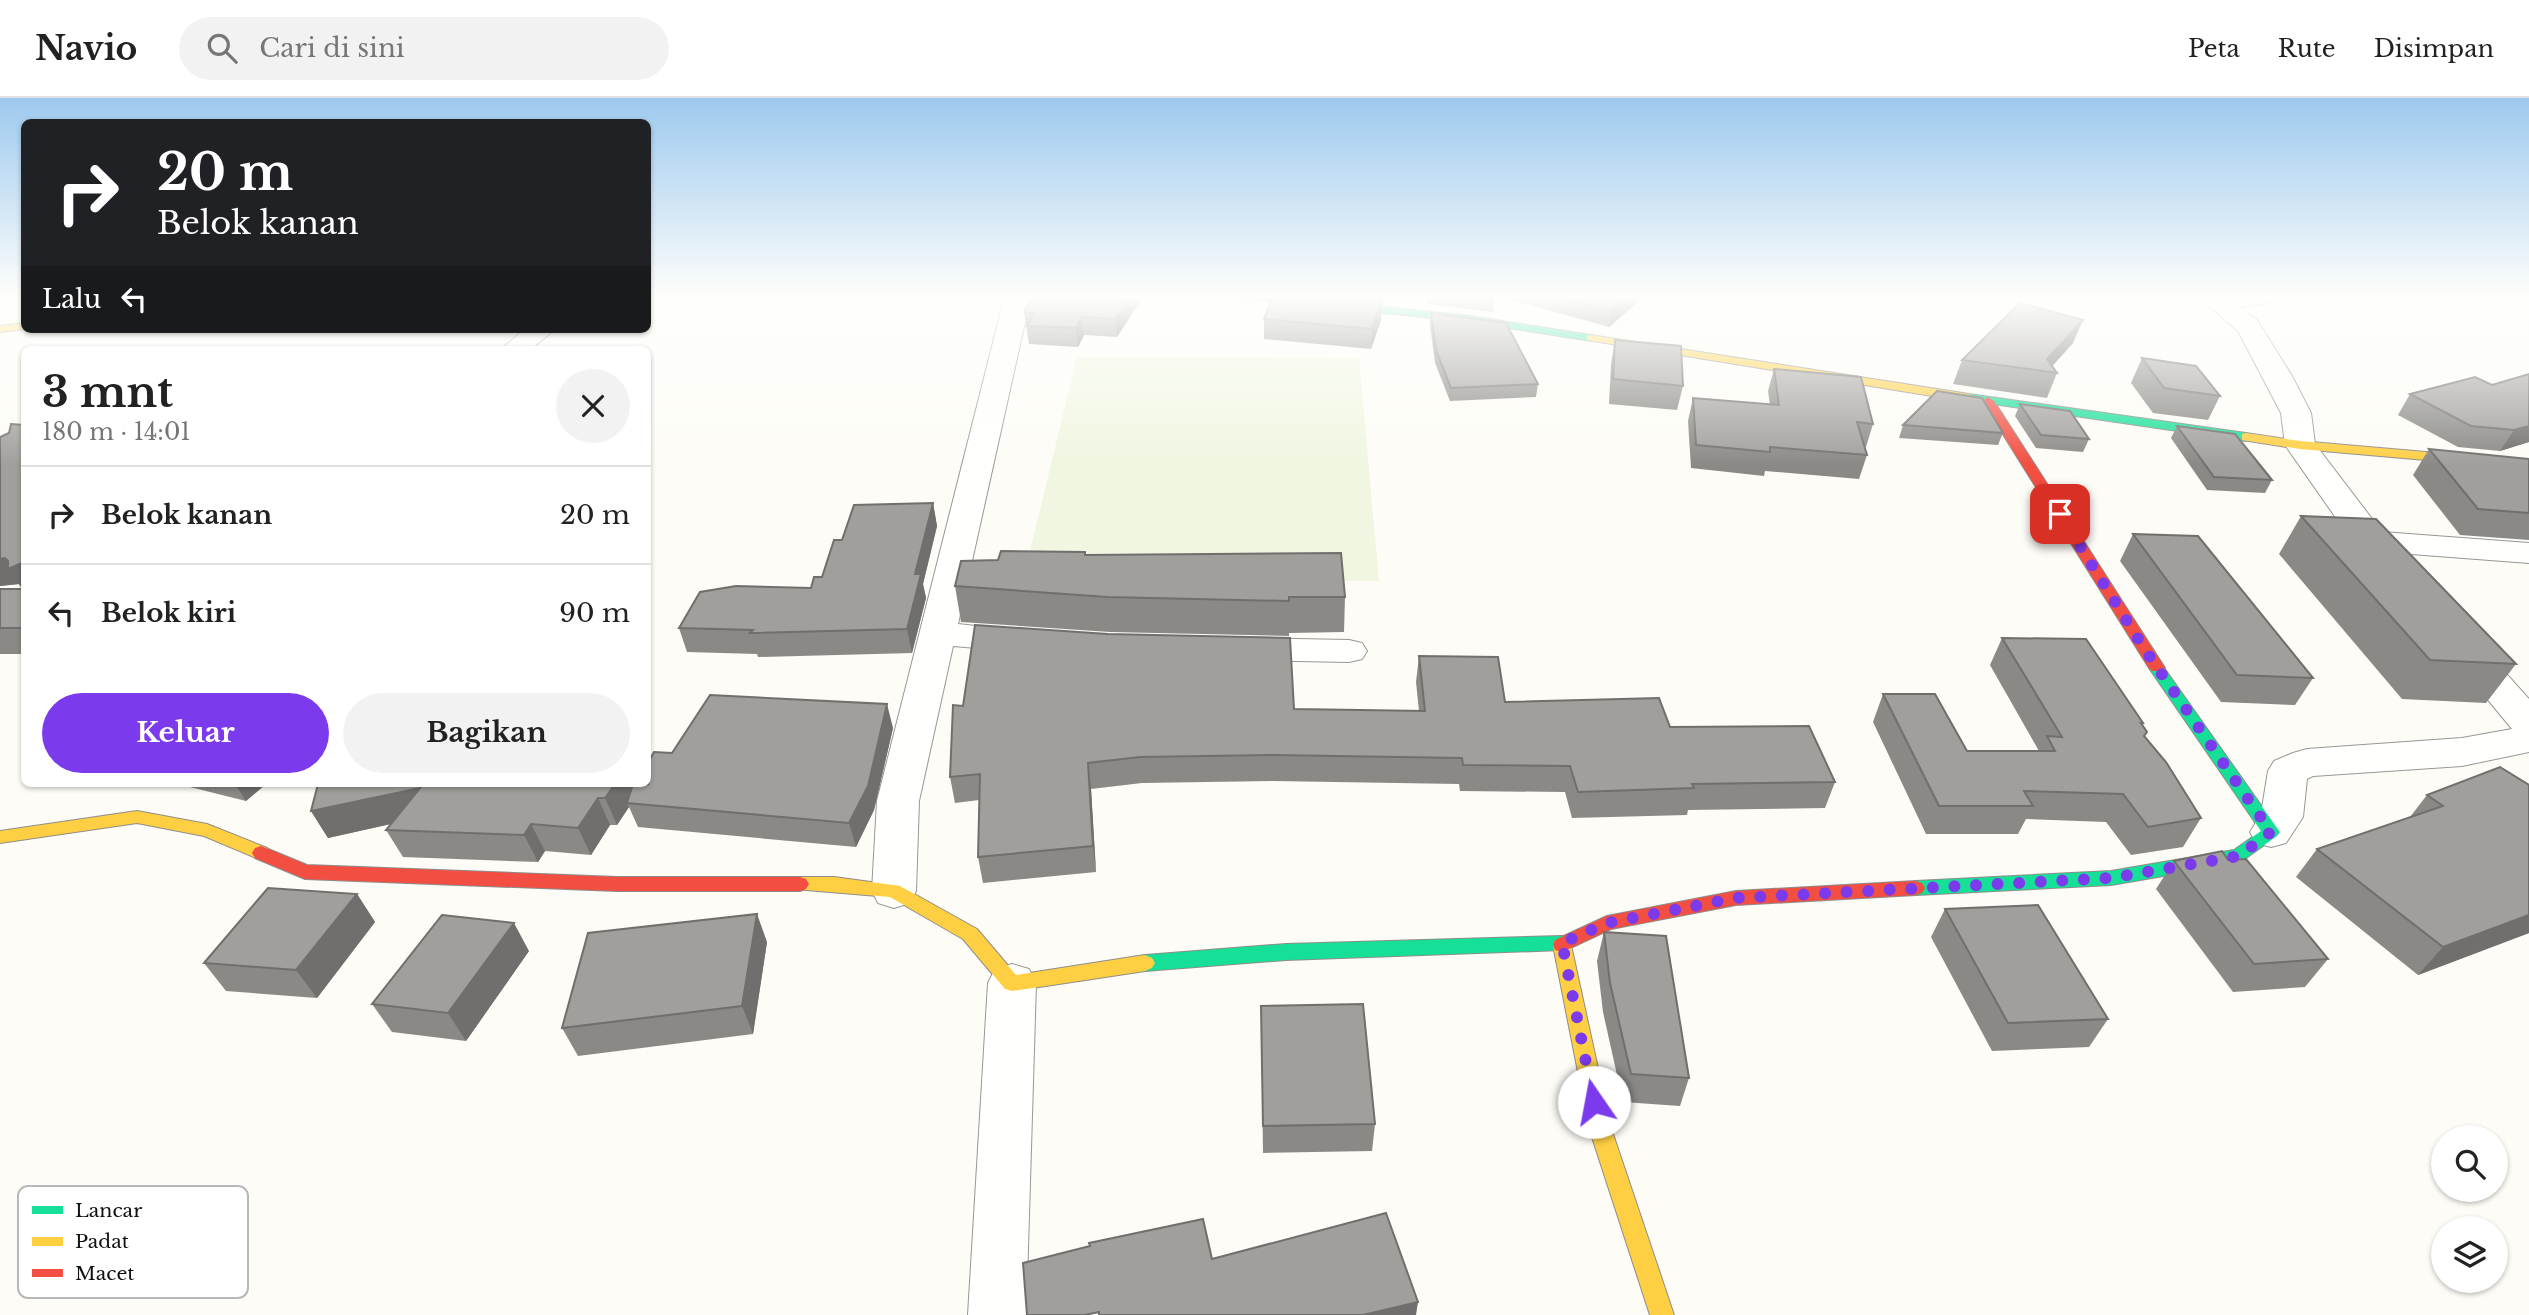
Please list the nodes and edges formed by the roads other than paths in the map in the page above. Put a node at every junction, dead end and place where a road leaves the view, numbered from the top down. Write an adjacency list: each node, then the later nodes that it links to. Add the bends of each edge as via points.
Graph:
1 (1004, 352): 11 (street)
2 (1678, 352): 4 (street)
3 (2263, 352): 5 (street, via 2296,413)
4 (1988, 401): 5 (street); 17 (street, via 2145,650)
5 (2300, 444): 6 (street); 7 (street)
6 (2529, 465)
7 (2369, 541): 8 (street); 9 (street)
8 (2529, 553)
9 (2405, 582)
10 (2440, 623): 15 (street)
11 (937, 634): 12 (street); 19 (street, via 898,801)
12 (1057, 643)
13 (1203, 648): 14 (street)
14 (1349, 651)
15 (2529, 724)
16 (2529, 739): 17 (street, via 2462,752 2307,764 2288,771 2282,817)
17 (2271, 832): 20 (street, via 2239,856 2111,878 1736,898 1607,923)
18 (0, 837): 19 (street, via 137,817 207,830 305,872 617,884 834,884)
19 (894, 891): 21 (street, via 970,934)
20 (1562, 943): 21 (street, via 1192,959 1088,968); 23 (street, via 1600,1128)
21 (1012, 983): 22 (street)
22 (997, 1315)
23 (1662, 1315)

